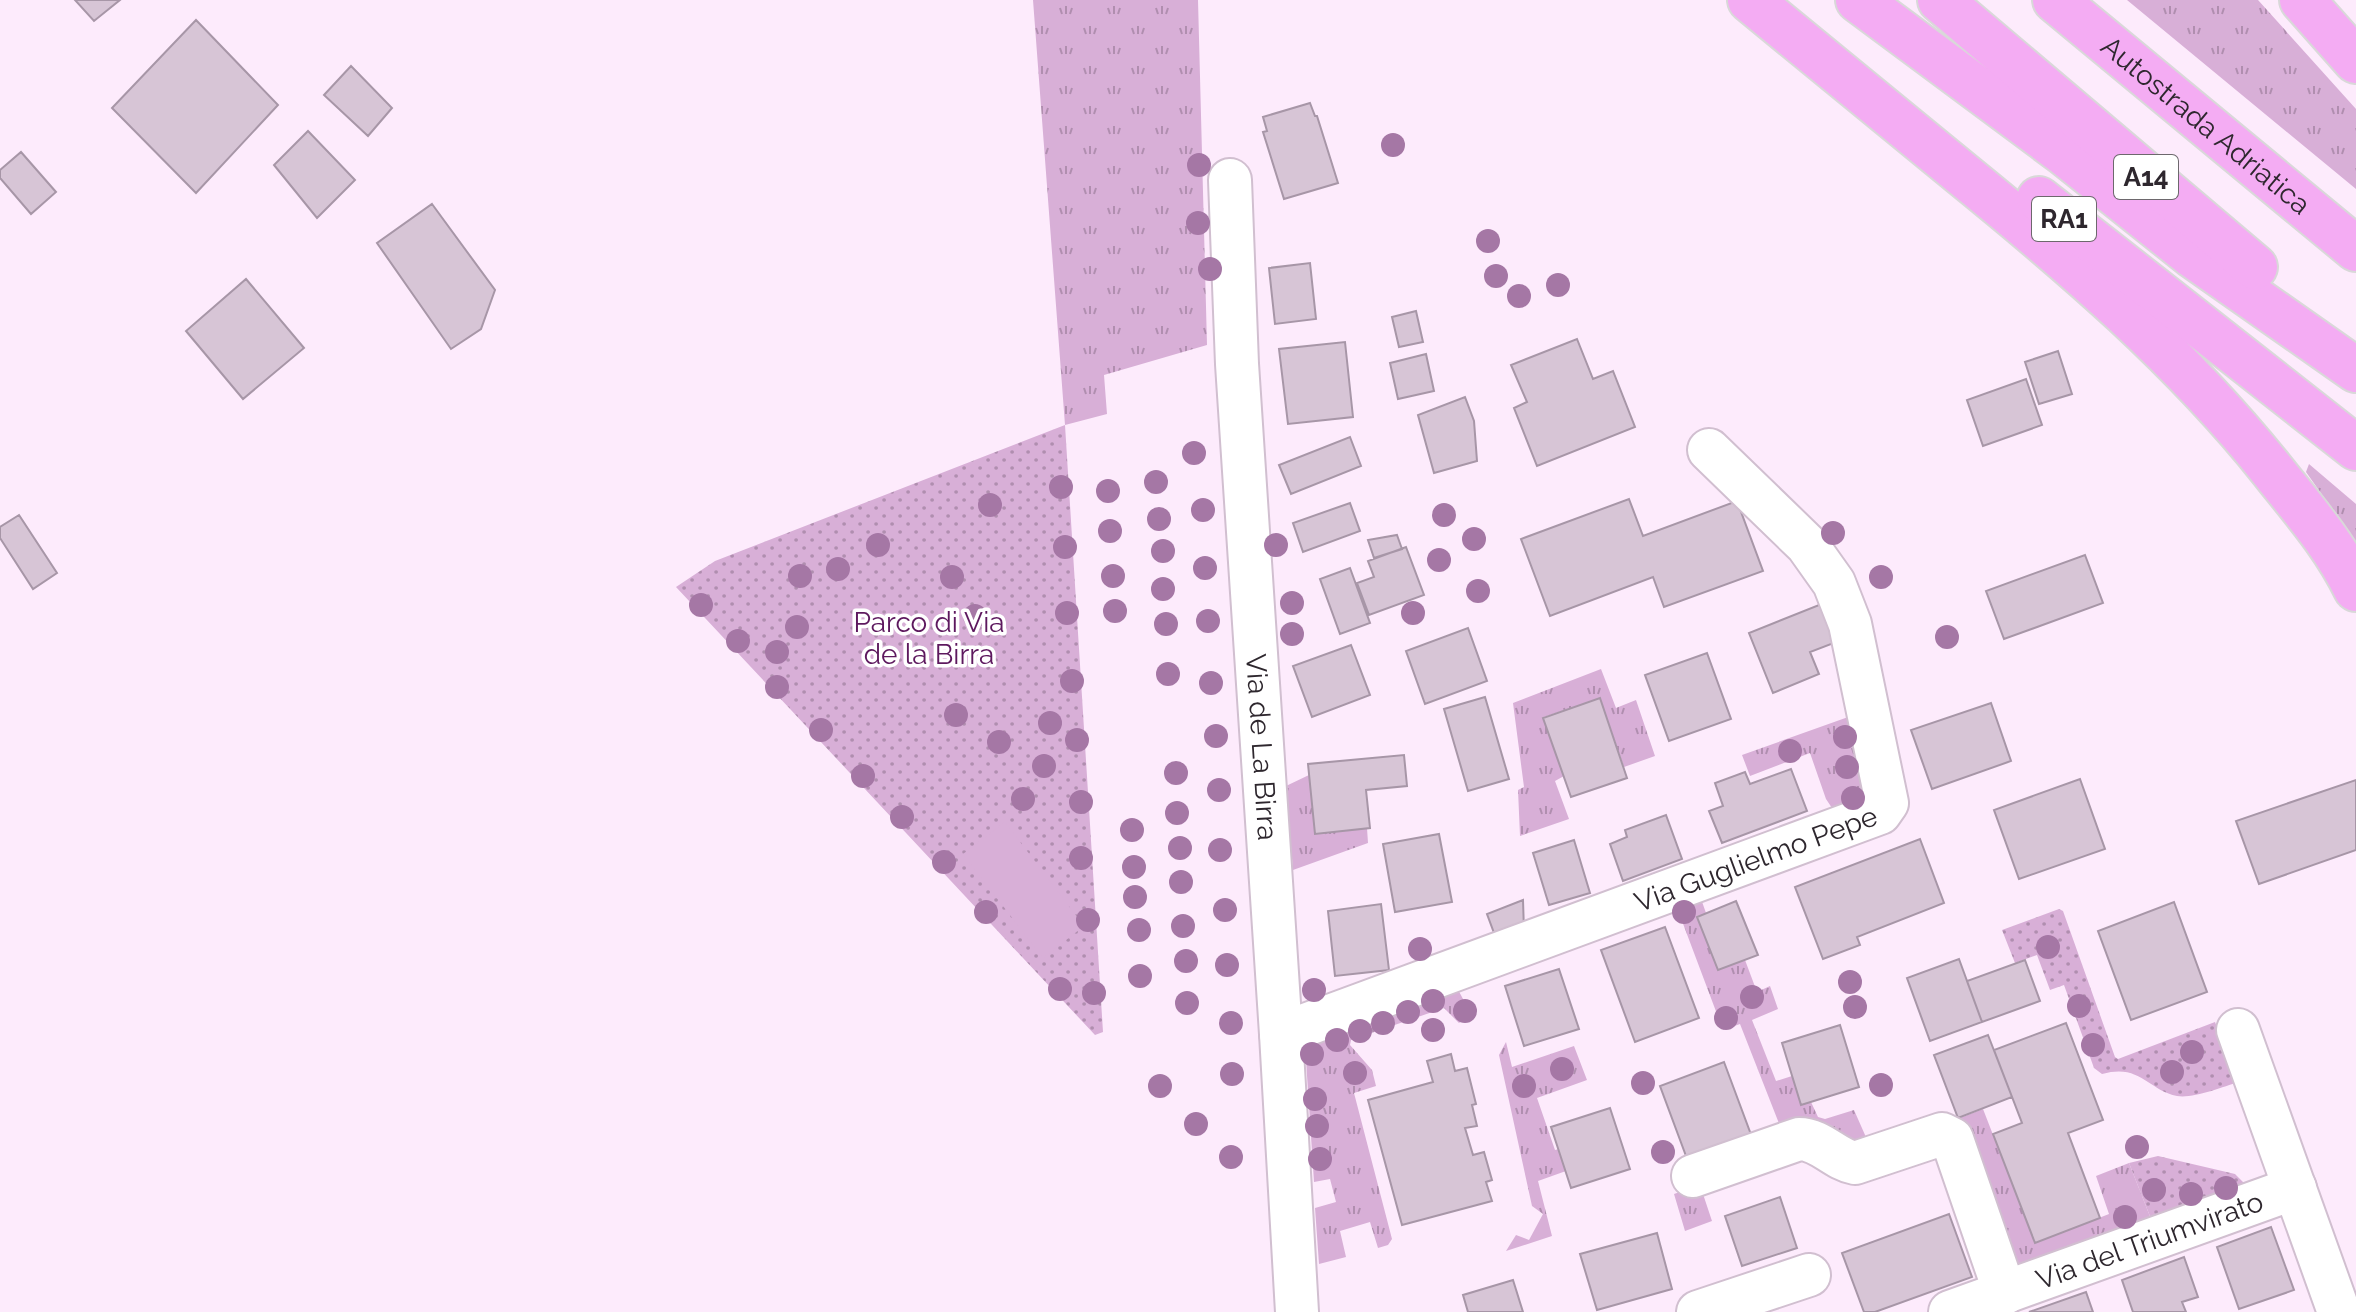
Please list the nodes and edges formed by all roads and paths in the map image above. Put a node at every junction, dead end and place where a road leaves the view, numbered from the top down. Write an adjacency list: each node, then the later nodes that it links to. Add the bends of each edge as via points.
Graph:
1 (1750, 0): 14 (highway, via 2122,309 2249,441 2309,516)
2 (1765, 0): 12 (highway, RA1, via 1925,111)
3 (1858, 0): 11 (highway, A14, via 2192,255)
4 (1940, 0): 10 (highway, A14)
5 (2055, 0): 9 (highway, Autostrada Adriatica / A14)
6 (2302, 0): 7 (highway)
7 (2356, 61)
8 (1230, 180): 16 (street, Via de La Birra)
9 (2356, 249)
10 (2356, 351)
11 (2356, 370)
12 (2356, 448)
13 (1709, 450): 16 (street, Via Guglielmo Pepe, via 1807,545 1834,583 1850,624 1887,803 1880,813)
14 (2356, 589)
15 (2238, 1030): 18 (street, Via del Triumvirato)
16 (1281, 1034): 21 (street, Via de La Birra)
17 (1693, 1176): 20 (street, Via del Triumvirato, via 1799,1139 1810,1139 1855,1163 1942,1134 1952,1139)
18 (2295, 1188): 20 (street, Via del Triumvirato); 24 (street, Via del Triumvirato)
19 (1809, 1275): 22 (street)
20 (2005, 1293): 23 (street, Via del Triumvirato)
21 (1297, 1312)
22 (1698, 1312)
23 (1950, 1312)
24 (2339, 1312)

